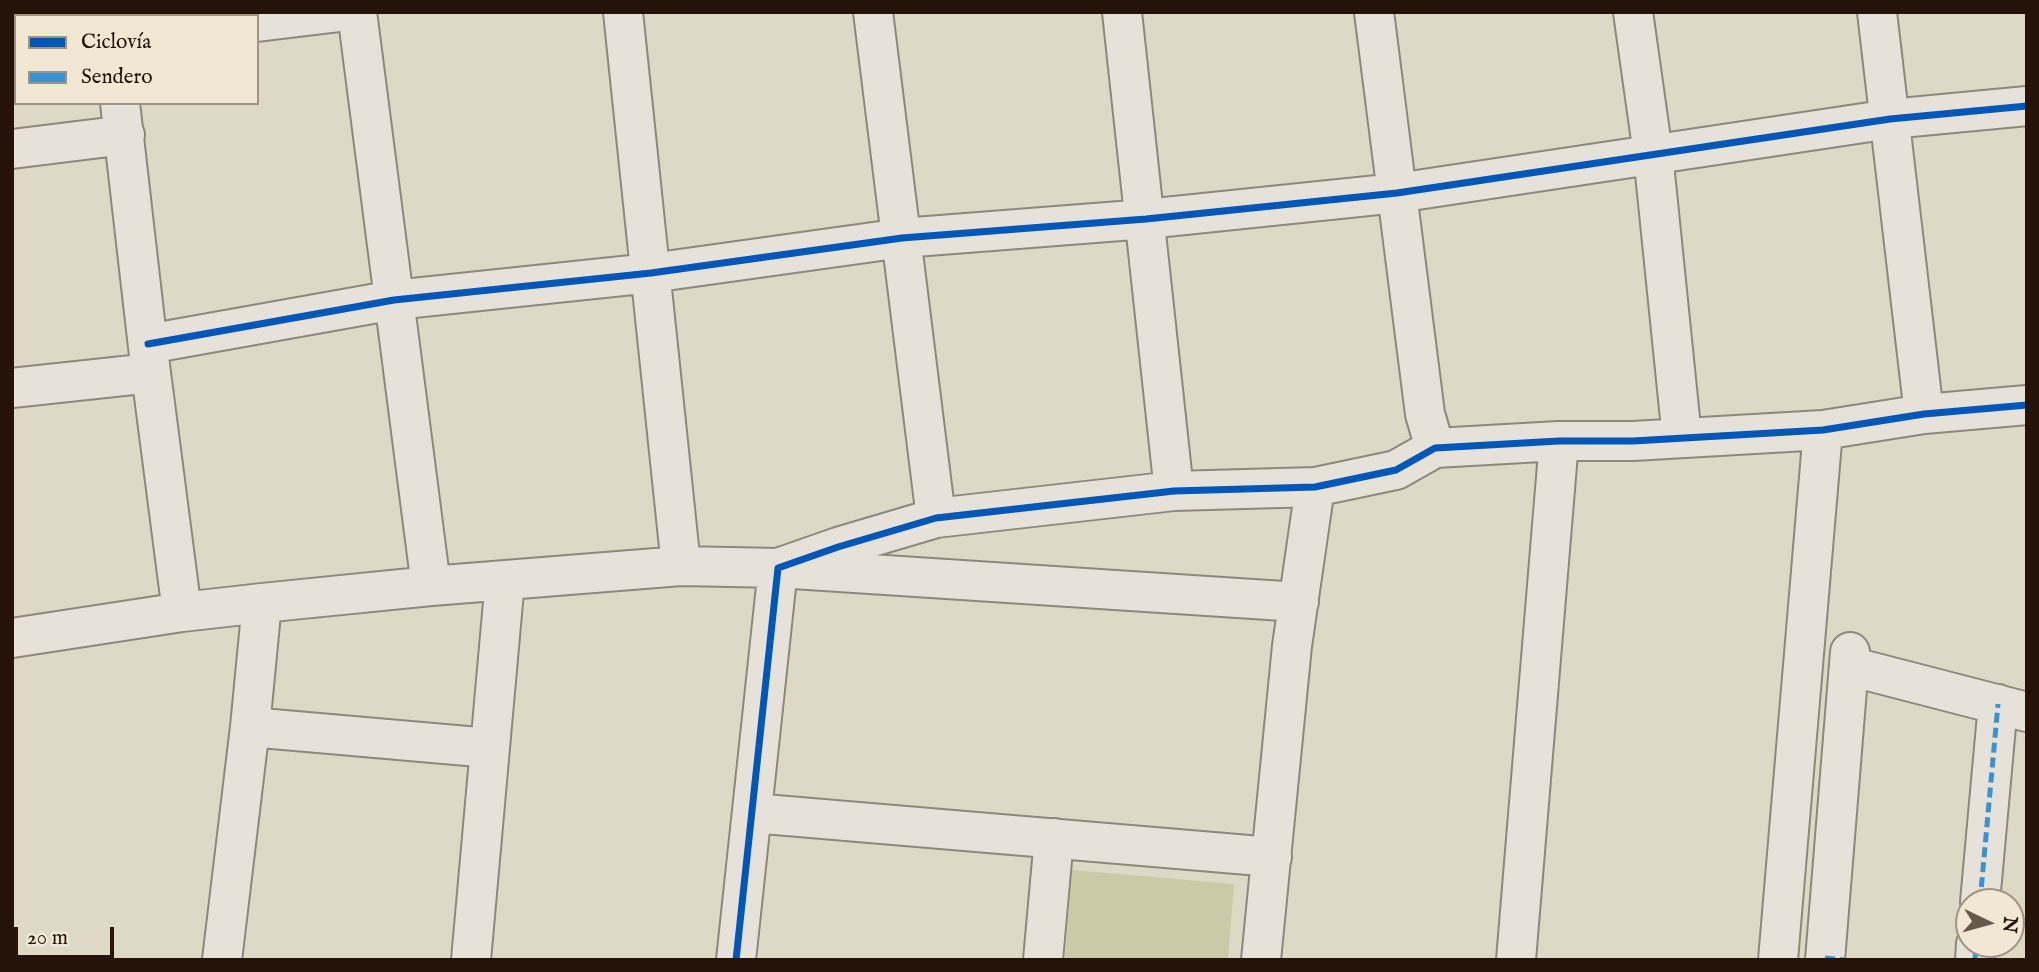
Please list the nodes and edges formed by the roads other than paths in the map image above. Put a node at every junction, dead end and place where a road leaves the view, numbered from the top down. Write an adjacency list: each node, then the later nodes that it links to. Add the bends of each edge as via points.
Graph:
1 (340, 12): 9 (street)
2 (357, 12): 19 (street)
3 (623, 12): 18 (street)
4 (873, 12): 17 (street)
5 (1122, 12): 16 (street)
6 (1374, 12): 15 (street)
7 (1633, 12): 14 (street)
8 (1877, 12): 12 (street)
9 (259, 22)
10 (2027, 106): 12 (street)
11 (122, 119): 13 (street); 20 (street)
12 (1890, 119): 14 (street); 23 (street)
13 (12, 149)
14 (1653, 154): 15 (street); 25 (street)
15 (1396, 193): 16 (street); 27 (street, via 1424,414)
16 (1146, 219): 17 (street); 29 (street)
17 (902, 238): 18 (street); 30 (street)
18 (651, 273): 19 (street); 31 (street)
19 (394, 300): 20 (street); 34 (street)
20 (150, 359): 21 (street); 37 (street)
21 (12, 388)
22 (2027, 405): 23 (street)
23 (1924, 414): 24 (street)
24 (1823, 430): 25 (street); 53 (street)
25 (1682, 438): 26 (street)
26 (1559, 440): 27 (street); 52 (street)
27 (1435, 448): 28 (street, via 1396,470)
28 (1315, 487): 29 (street); 35 (street)
29 (1174, 491): 30 (street)
30 (936, 518): 32 (street)
31 (681, 566): 32 (street); 33 (street)
32 (778, 568): 35 (street); 42 (street)
33 (505, 580): 34 (street); 41 (street)
34 (431, 586): 36 (street)
35 (1299, 602): 44 (street)
36 (262, 603): 37 (street); 40 (street)
37 (182, 612): 38 (street)
38 (12, 638)
39 (2012, 708): 45 (street); 46 (street, via 1850,659)
40 (250, 727): 41 (street); 47 (street)
41 (490, 748): 48 (street)
42 (752, 813): 43 (street); 49 (street)
43 (1054, 838): 44 (street); 50 (street)
44 (1272, 857): 51 (street)
45 (1982, 888)
46 (1831, 959)
47 (222, 960)
48 (471, 960)
49 (736, 960)
50 (1044, 960)
51 (1261, 960)
52 (1516, 960)
53 (1777, 960)

